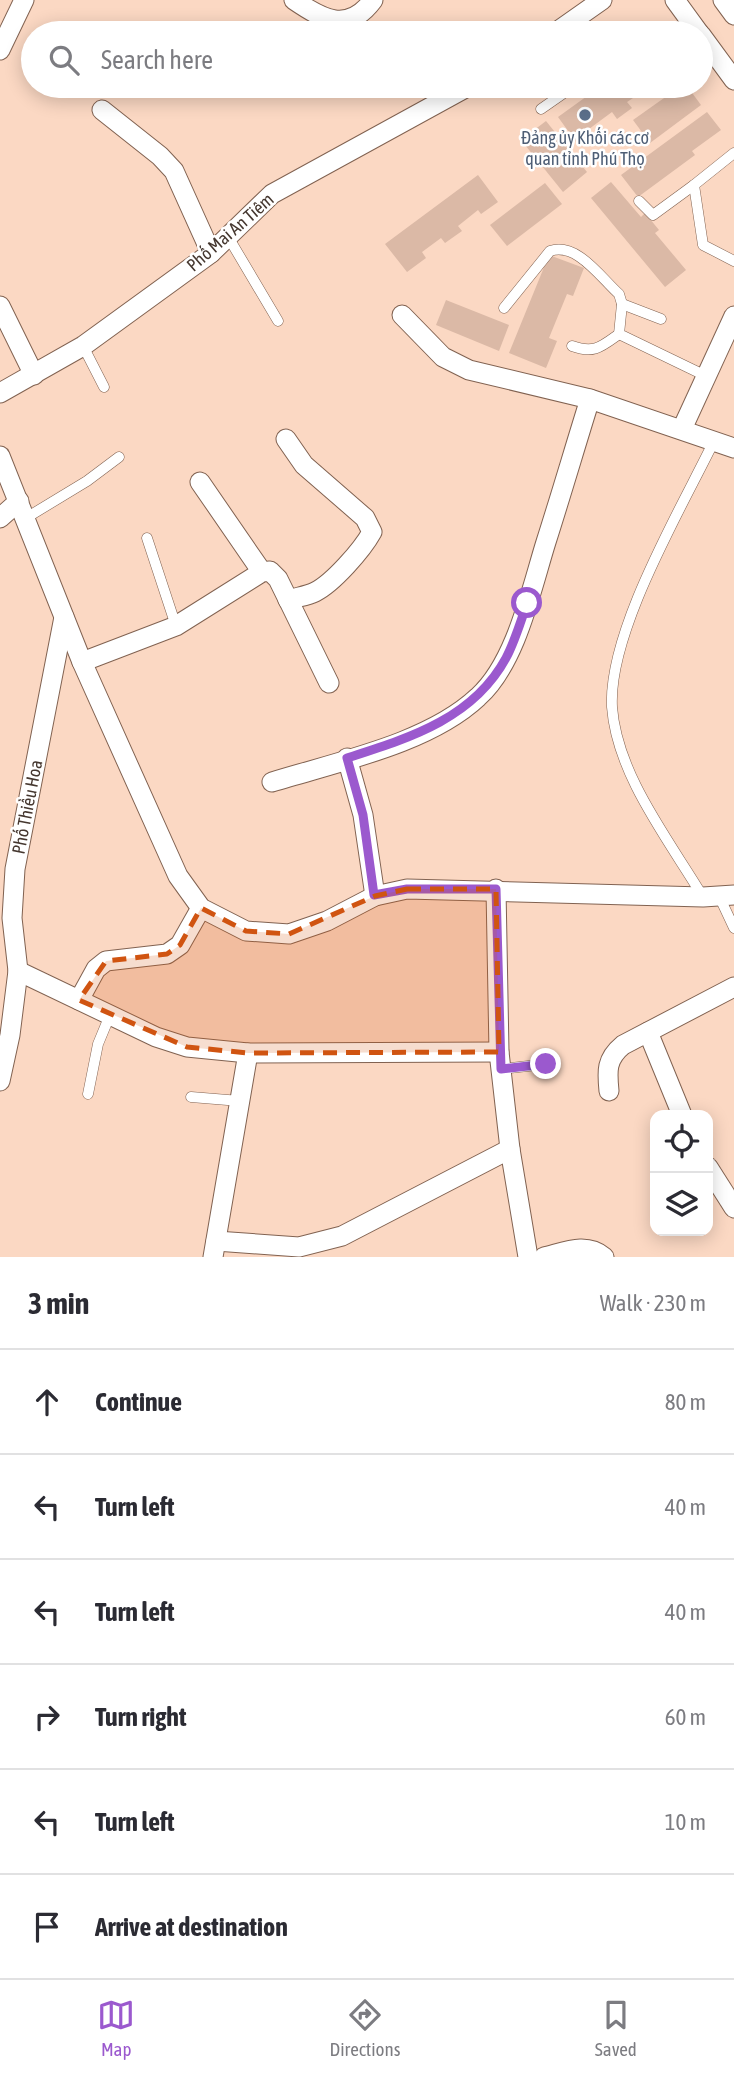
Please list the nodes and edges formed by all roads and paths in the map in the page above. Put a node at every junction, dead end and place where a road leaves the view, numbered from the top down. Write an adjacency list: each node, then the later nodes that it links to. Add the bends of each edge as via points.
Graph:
1 (24, 0): 12 (street)
2 (294, 0): 8 (street)
3 (373, 0): 9 (street, via 354,17)
4 (602, 0): 10 (street)
5 (675, 0): 11 (street)
6 (723, 0): 7 (street)
7 (734, 15)
8 (328, 21)
9 (336, 21)
10 (574, 21)
11 (690, 21)
12 (0, 50)
13 (713, 52): 14 (street)
14 (734, 80)
15 (447, 98): 22 (street, Phố Mai An Tiêm, via 272,194)
16 (556, 98): 17 (lane)
17 (541, 108)
18 (102, 110): 23 (street, via 174,171)
19 (734, 153): 20 (lane)
20 (694, 185): 21 (lane, via 653,215); 24 (lane, via 703,245)
21 (639, 201)
22 (227, 235): 23 (street, Phố Mai An Tiêm); 31 (lane)
23 (211, 253): 33 (street, Phố Mai An Tiêm)
24 (734, 261)
25 (622, 304): 27 (lane, via 619,294 571,250 559,248 550,251); 30 (lane); 32 (lane)
26 (0, 306): 35 (street)
27 (504, 308)
28 (402, 315): 39 (street, via 443,357 469,370)
29 (734, 316): 36 (street)
30 (660, 319)
31 (278, 321)
32 (619, 334): 34 (lane, via 597,350 587,352); 36 (lane)
33 (83, 346): 35 (street, Phố Mai An Tiêm); 37 (lane)
34 (572, 346)
35 (34, 375): 38 (street, Phố Mai An Tiêm)
36 (705, 376): 40 (street)
37 (104, 387)
38 (0, 393)
39 (590, 399): 40 (street); 56 (street, via 507,658 479,697 441,723)
40 (682, 429): 42 (street)
41 (286, 439): 51 (street, via 304,465 365,518 372,532 326,584)
42 (714, 441): 43 (street); 61 (lane, via 634,607 615,667 612,708 637,786)
43 (734, 448)
44 (0, 456): 47 (street)
45 (119, 457): 47 (lane, via 87,481)
46 (200, 482): 50 (street)
47 (22, 509): 48 (street); 52 (street)
48 (0, 518)
49 (147, 538): 53 (lane)
50 (262, 572): 51 (street, via 278,579); 53 (street)
51 (288, 600): 55 (street)
52 (64, 617): 54 (street); 58 (street, Phố Thiều Hoa)
53 (176, 626): 54 (street)
54 (82, 662): 62 (street, via 178,876)
55 (329, 682)
56 (347, 758): 57 (street); 60 (street, via 363,815)
57 (272, 782)
58 (8, 867): 64 (street, Phố Thiều Hoa)
59 (496, 889): 60 (street, via 407,889); 61 (street); 70 (street)
60 (374, 895): 62 (street, via 327,922 289,934 246,931)
61 (719, 896): 63 (lane)
62 (201, 908): 66 (street, via 180,945 167,954 106,961 96,969)
63 (734, 928)
64 (18, 971): 66 (street); 72 (street, Phố Thiều Hoa)
65 (734, 987): 68 (street)
66 (79, 1000): 67 (street)
67 (110, 1015): 69 (street, via 187,1047); 74 (lane, via 98,1044)
68 (648, 1032): 73 (street, via 611,1054); 77 (street)
69 (248, 1053): 70 (street); 76 (street)
70 (500, 1060): 71 (lane); 78 (street)
71 (546, 1064)
72 (0, 1081)
73 (609, 1091)
74 (88, 1094)
75 (191, 1097): 76 (lane)
76 (240, 1101): 81 (street)
77 (680, 1110)
78 (510, 1149): 81 (street, via 342,1236 299,1247); 82 (street)
79 (712, 1173): 80 (street)
80 (734, 1208)
81 (214, 1249)
82 (528, 1257)
83 (544, 1257): 84 (street, via 580,1247)
84 (604, 1257)

